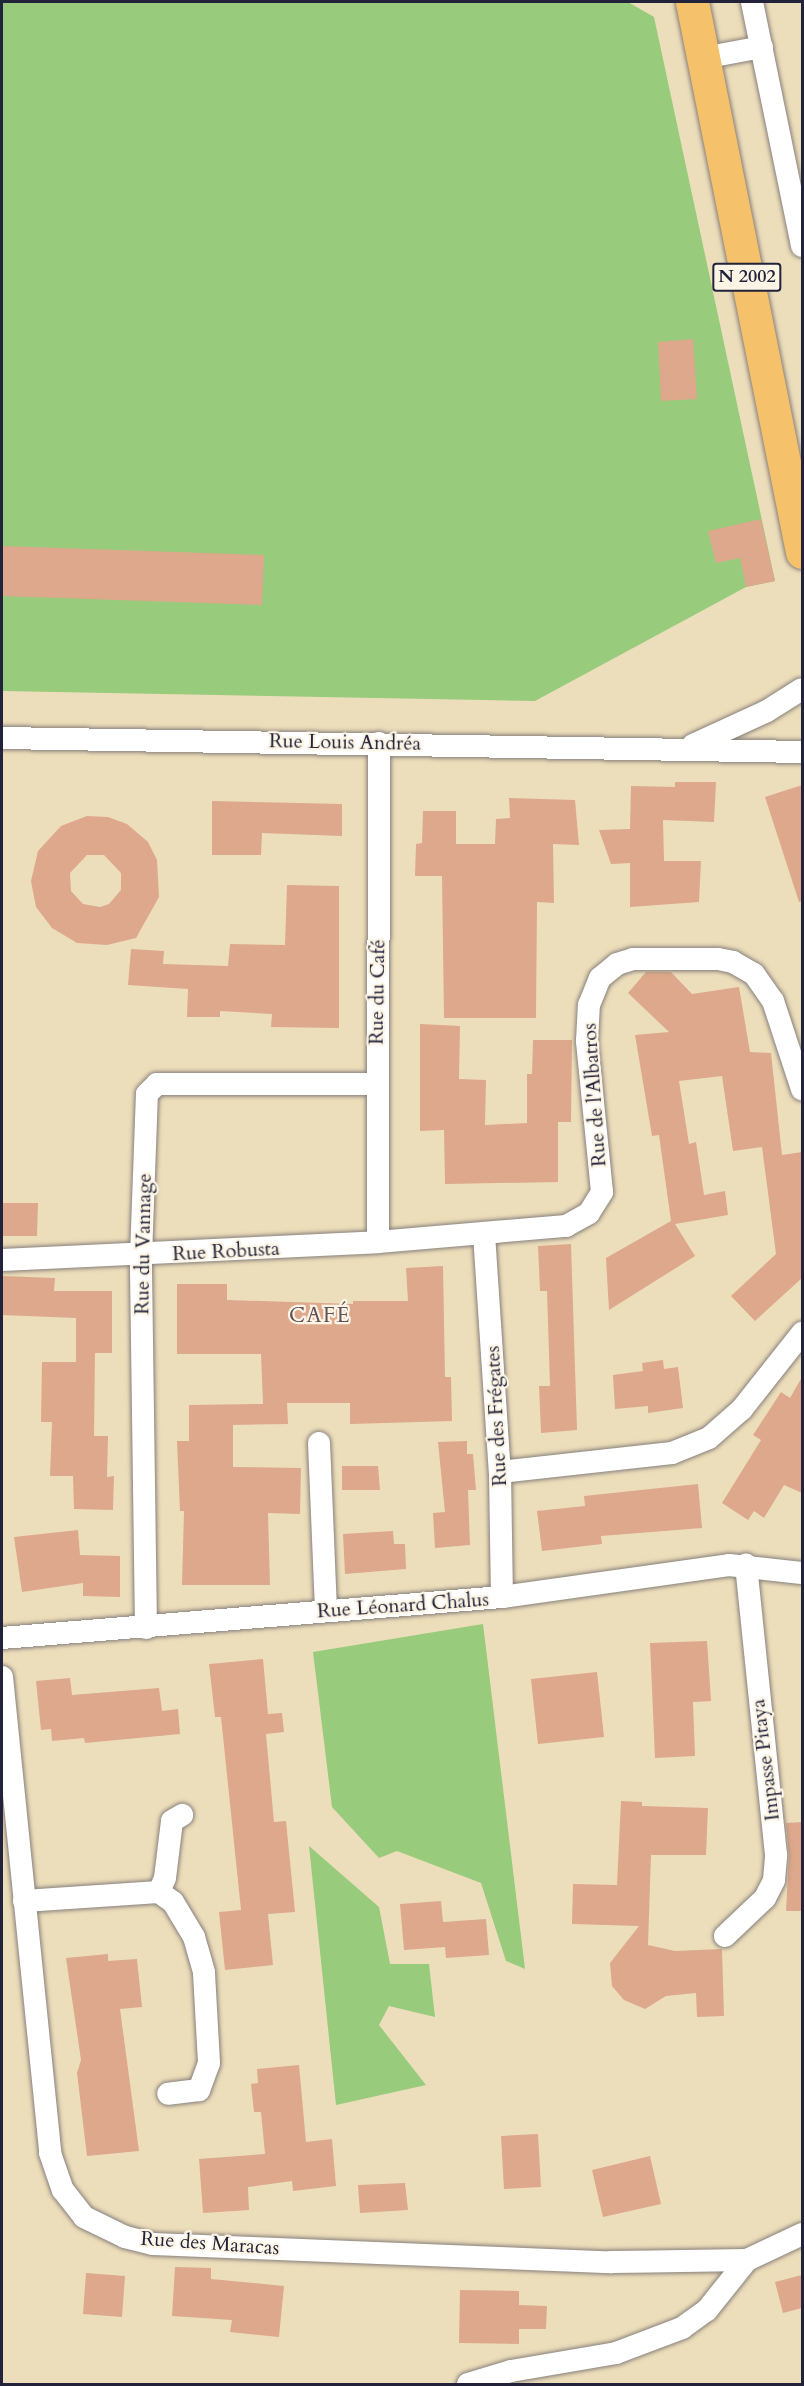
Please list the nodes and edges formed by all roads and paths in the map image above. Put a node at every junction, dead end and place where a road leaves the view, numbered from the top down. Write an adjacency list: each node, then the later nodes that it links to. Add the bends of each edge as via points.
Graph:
1 (692, 2): 4 (main road, N 2002)
2 (752, 2): 3 (street)
3 (762, 47): 4 (street); 5 (street)
4 (702, 58): 6 (main road, N 2002)
5 (802, 246)
6 (802, 552)
7 (802, 689): 10 (street, Rue Louis Andréa, via 767,711)
8 (2, 738): 9 (street, Rue Louis Andréa)
9 (379, 743): 10 (street, Rue Louis Andréa); 12 (street, Rue du Café)
10 (688, 747): 11 (street, Rue Louis Andréa)
11 (802, 752)
12 (376, 1084): 15 (street, Rue du Café); 16 (street, Rue du Vannage, via 150,1087)
13 (802, 1089): 14 (street, Rue de l'Albatros, via 773,1001 764,985 746,968 718,959 651,957 617,964 597,983 587,1022 600,1200 589,1213 566,1226)
14 (484, 1234): 15 (street, Rue Robusta); 20 (street, Rue des Frégates)
15 (378, 1242): 16 (street, Rue Robusta)
16 (141, 1256): 17 (street, Rue Robusta); 25 (street, Rue du Vannage)
17 (2, 1260)
18 (802, 1333): 20 (street, via 742,1409 709,1438 672,1453)
19 (319, 1443): 24 (street)
20 (500, 1472): 23 (street, Rue des Frégates)
21 (746, 1565): 22 (street, Rue Léonard Chalus); 23 (street, Rue Léonard Chalus); 31 (street, Impasse Pitaya, via 776,1855 774,1880 765,1898)
22 (802, 1573)
23 (502, 1598): 24 (street, Rue Léonard Chalus)
24 (326, 1610): 25 (street, Rue Léonard Chalus)
25 (146, 1628): 26 (street, Rue Léonard Chalus)
26 (2, 1638)
27 (2, 1677): 30 (street, Rue des Maracas)
28 (182, 1815): 29 (street, via 172,1821 165,1878)
29 (159, 1892): 30 (street); 32 (street, via 173,1902 194,1937 204,1973 209,2063 199,2090)
30 (24, 1901): 34 (street, Rue des Maracas, via 50,2152 63,2190 84,2217 125,2237 153,2244 611,2262)
31 (725, 1936)
32 (168, 2094)
33 (802, 2234): 34 (street)
34 (747, 2260): 35 (street, via 707,2310 682,2328 616,2353 560,2366 511,2371)
35 (468, 2385)

